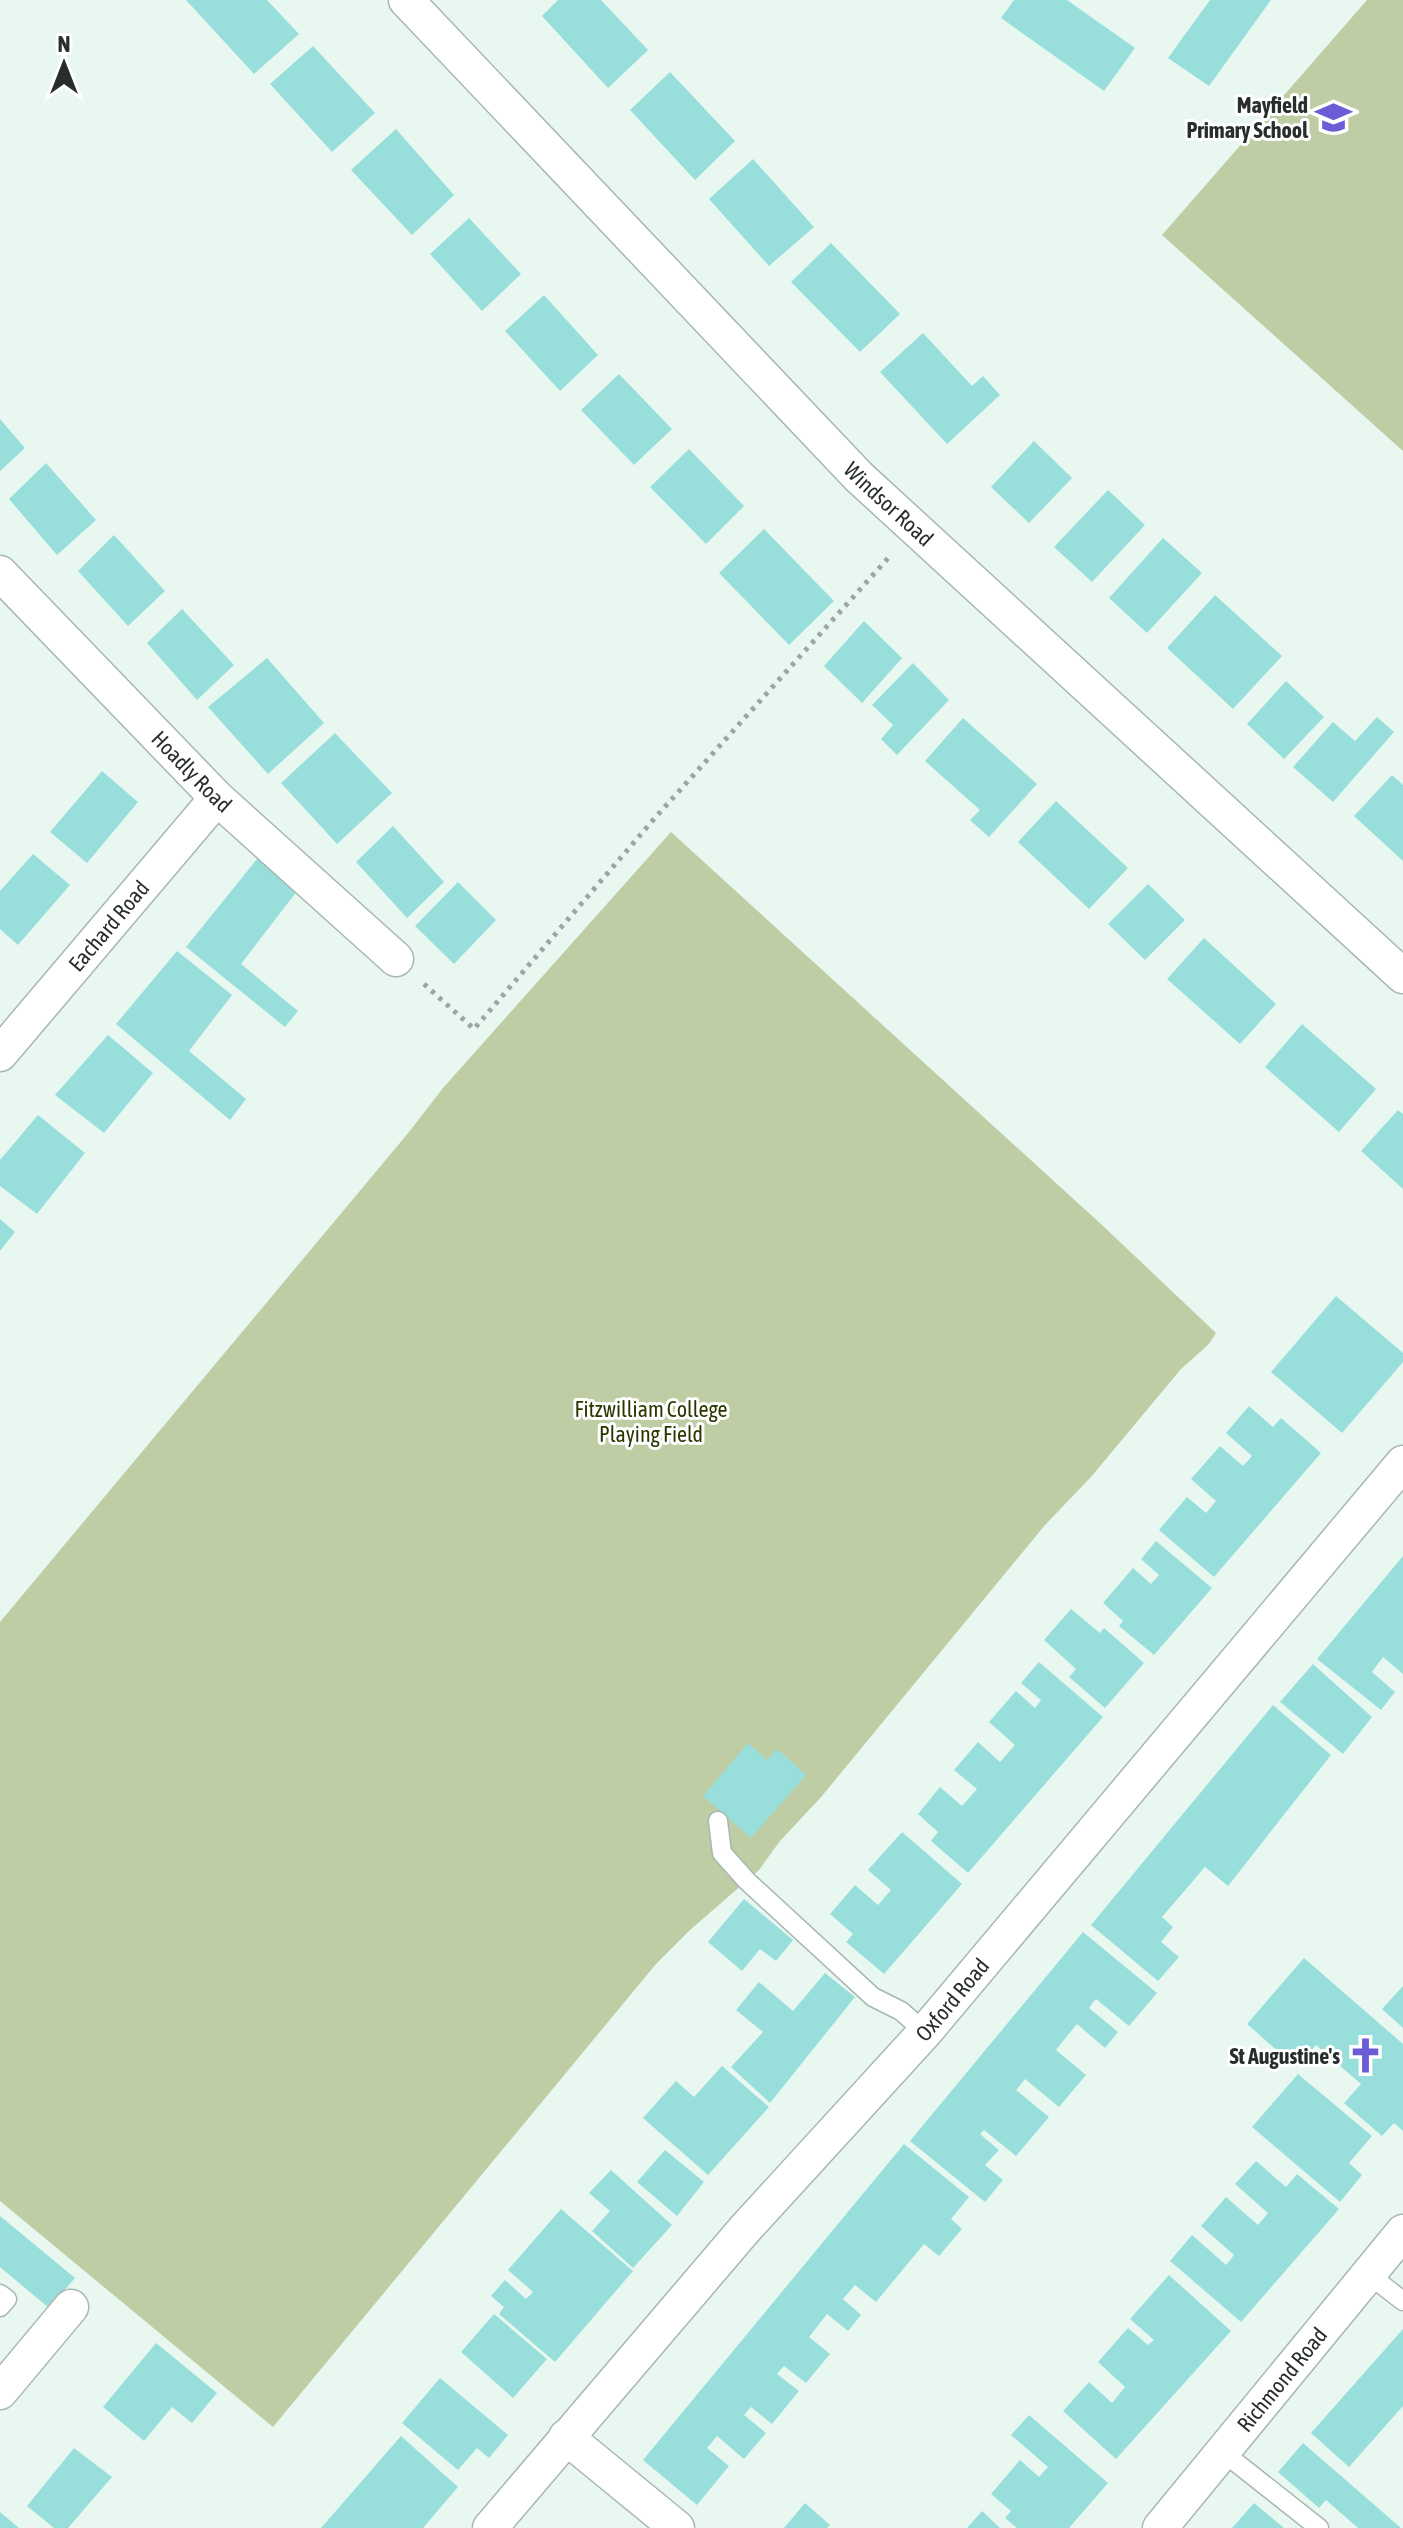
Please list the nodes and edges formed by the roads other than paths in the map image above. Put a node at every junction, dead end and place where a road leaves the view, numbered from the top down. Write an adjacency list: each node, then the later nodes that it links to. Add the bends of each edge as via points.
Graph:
1 (406, 0): 5 (street, Windsor Road, via 859,477)
2 (0, 573): 3 (street, Hoadly Road)
3 (217, 798): 4 (street, Hoadly Road); 6 (street, Eachard Road)
4 (396, 959)
5 (1403, 976)
6 (0, 1054)
7 (1403, 1463): 9 (street, Oxford Road)
8 (718, 1821): 9 (lane, via 722,1853 747,1881 873,1997 901,2011)
9 (925, 2032): 17 (street, Oxford Road, via 744,2230)
10 (1403, 2232): 11 (street, Richmond Road)
11 (1368, 2274): 13 (lane); 18 (street, Richmond Road)
12 (0, 2294): 14 (lane, via 7,2299)
13 (1403, 2301)
14 (0, 2307)
15 (71, 2307): 16 (street)
16 (0, 2392)
17 (566, 2437): 19 (street, Oxford Road); 20 (street)
18 (1224, 2453): 21 (street, Richmond Road); 22 (lane)
19 (490, 2528)
20 (677, 2528)
21 (1160, 2528)
22 (1319, 2528)

